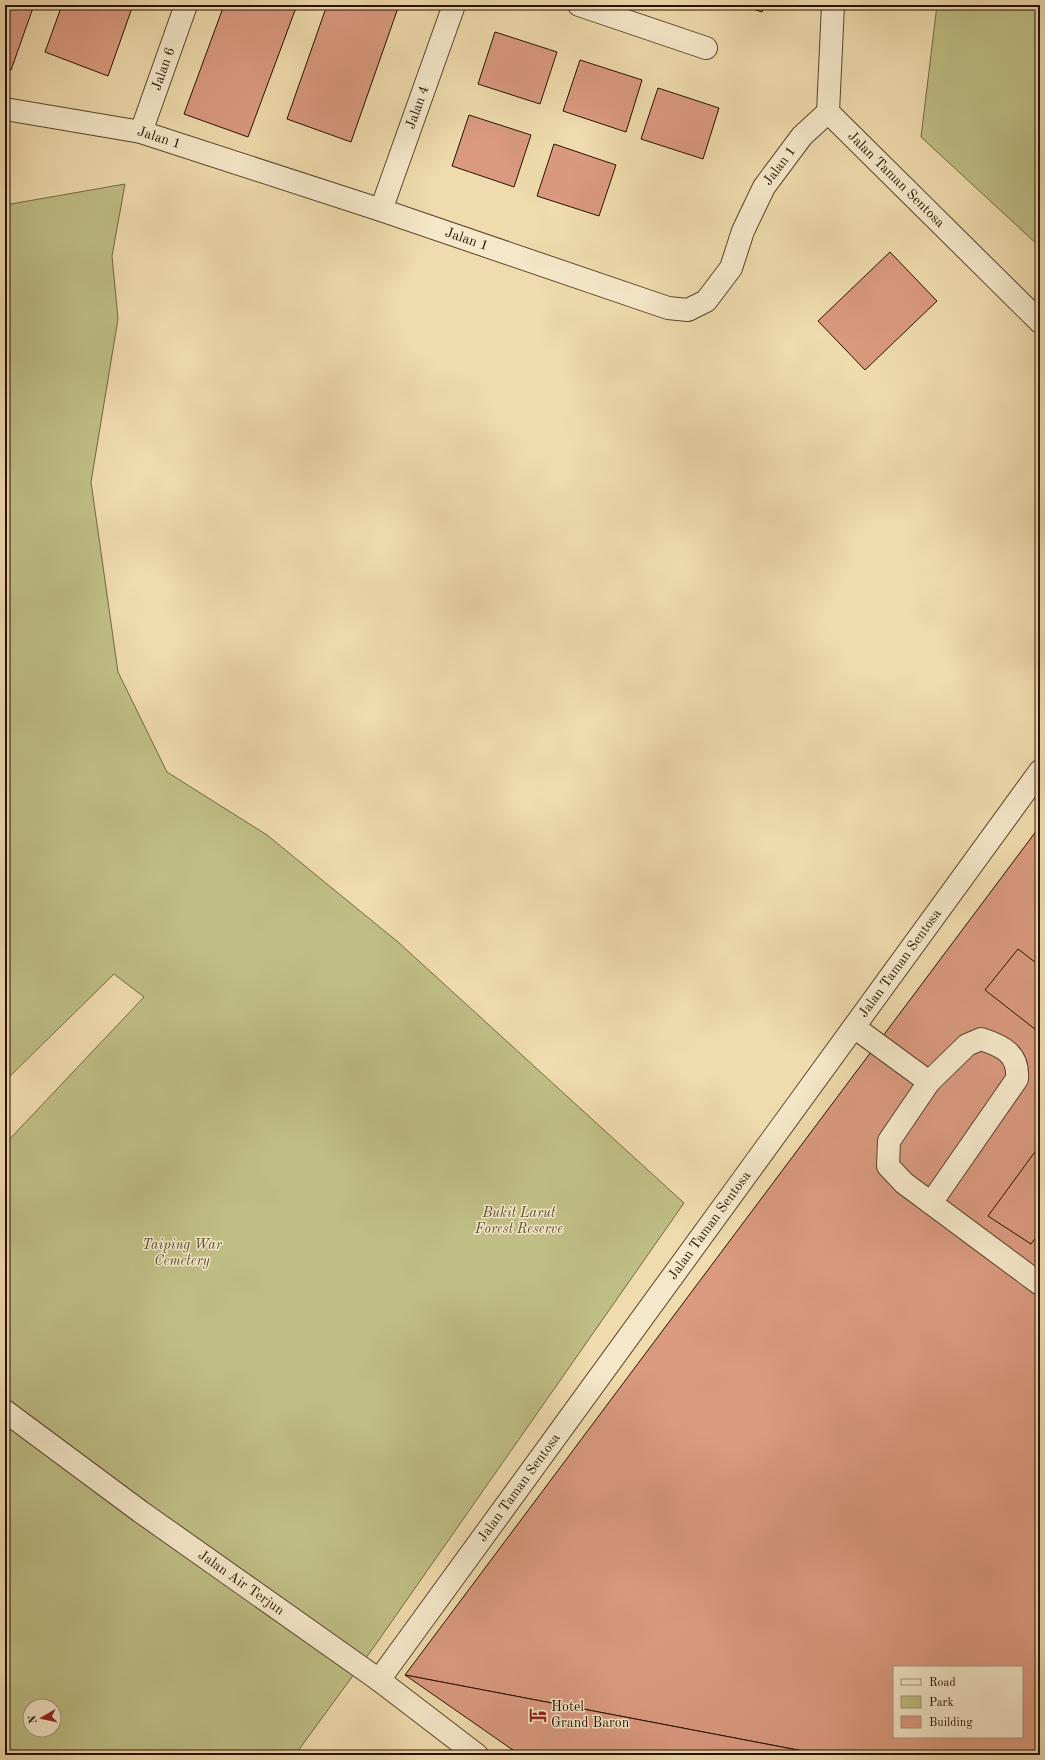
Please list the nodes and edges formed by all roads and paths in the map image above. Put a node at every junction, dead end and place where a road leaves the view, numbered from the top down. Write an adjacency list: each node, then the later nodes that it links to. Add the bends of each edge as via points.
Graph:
1 (186, 5): 8 (street, Jalan 6)
2 (454, 5): 9 (street, Jalan 4)
3 (579, 5): 5 (street)
4 (833, 5): 7 (street)
5 (706, 48)
6 (5, 108): 8 (street, Jalan 1)
7 (828, 112): 9 (street, Jalan 1, via 802,136 764,187 743,231 731,268 706,301 688,310 668,308); 10 (street, Jalan Taman Sentosa)
8 (141, 132): 9 (street, Jalan 1)
9 (381, 210)
10 (1040, 322)
11 (1040, 771): 12 (street, Jalan Taman Sentosa)
12 (854, 1027): 13 (street); 17 (street, Jalan Taman Sentosa)
13 (929, 1082): 14 (street, via 889,1141 888,1166 904,1183); 14 (street, via 967,1045 981,1039 1014,1057 1018,1067 1017,1079)
14 (931, 1202): 15 (street)
15 (1040, 1284)
16 (5, 1411): 17 (street, Jalan Air Terjun, via 141,1512)
17 (379, 1680): 18 (street, Jalan Air Terjun)
18 (477, 1755)

